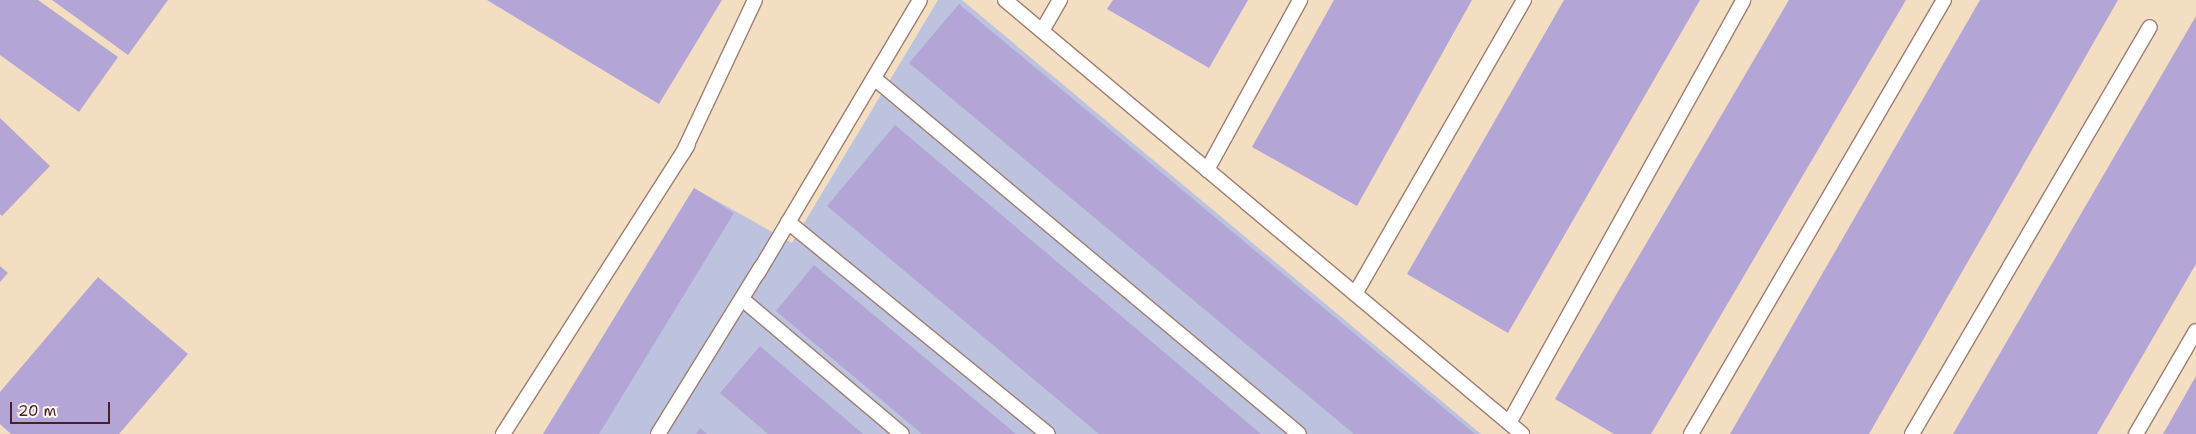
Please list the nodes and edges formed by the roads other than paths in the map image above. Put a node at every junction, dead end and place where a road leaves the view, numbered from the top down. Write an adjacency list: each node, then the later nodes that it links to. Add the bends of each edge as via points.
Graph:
1 (755, 0): 20 (lane, via 685,149)
2 (920, 0): 11 (lane)
3 (1005, 0): 10 (lane)
4 (1060, 0): 10 (lane)
5 (1300, 0): 12 (lane)
6 (1524, 0): 16 (lane)
7 (1743, 0): 19 (lane)
8 (1944, 0): 26 (lane)
9 (2150, 27): 27 (lane)
10 (1042, 31): 12 (lane)
11 (874, 78): 13 (lane); 24 (lane)
12 (1208, 170): 16 (lane)
13 (788, 222): 15 (lane); 23 (lane)
14 (766, 260): 15 (lane)
15 (758, 273): 17 (lane)
16 (1355, 294): 19 (lane)
17 (742, 299): 21 (lane); 22 (lane)
18 (2196, 331): 28 (lane)
19 (1509, 423): 25 (lane)
20 (503, 434)
21 (658, 434)
22 (902, 434)
23 (1048, 434)
24 (1299, 434)
25 (1522, 434)
26 (1691, 434)
27 (1912, 434)
28 (2136, 434)

